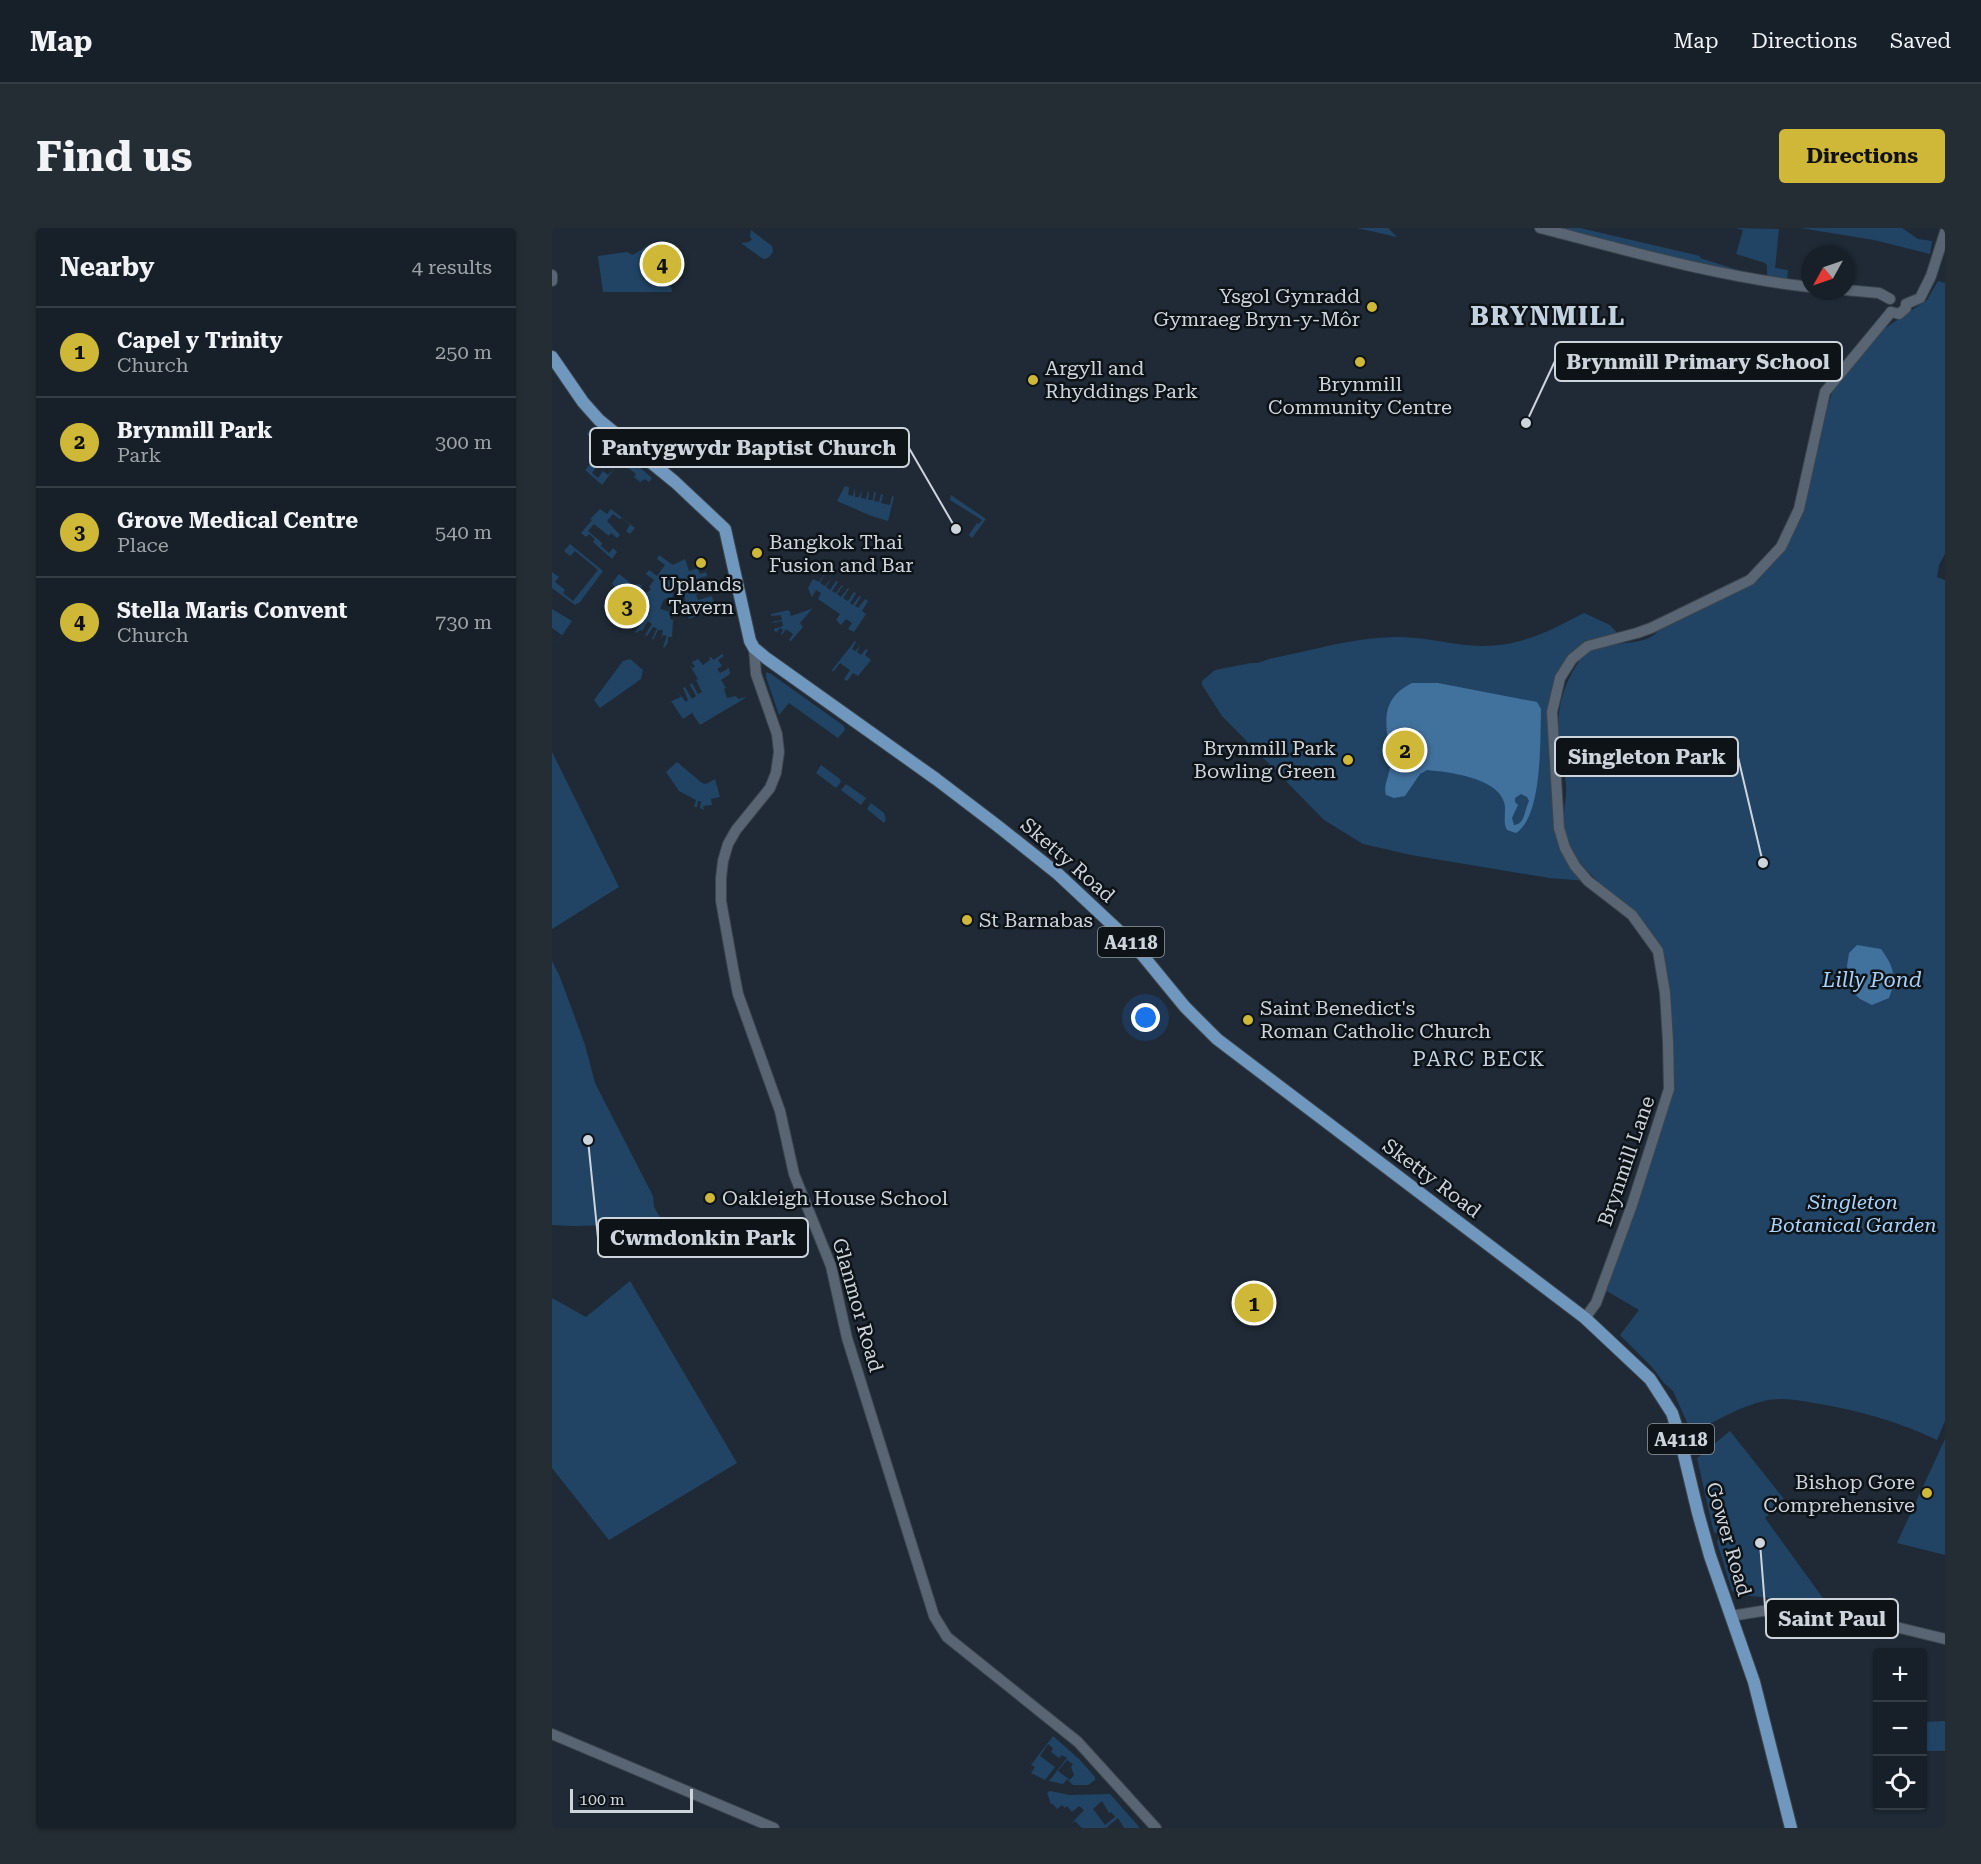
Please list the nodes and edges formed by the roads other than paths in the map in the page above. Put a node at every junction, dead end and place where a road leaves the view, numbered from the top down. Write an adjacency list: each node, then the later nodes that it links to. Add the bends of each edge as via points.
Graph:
1 (1540, 228): 5 (street, via 1698,269)
2 (1945, 232): 8 (street, Brynmill Lane, via 1926,289 1920,298)
3 (552, 274): 4 (street)
4 (552, 281)
5 (1801, 286)
6 (1855, 291): 7 (street, via 1879,293)
7 (1890, 299): 8 (street, via 1900,296); 9 (street)
8 (1906, 304): 9 (street, Brynmill Lane, via 1903,312)
9 (1891, 312): 13 (street, Brynmill Lane, via 1825,392 1799,509 1781,547 1750,580 1651,628 1588,646 1572,658 1560,678 1552,712 1559,828 1575,866 1632,915 1658,951 1665,993 1670,1089 1596,1303)
10 (552, 357): 11 (main road, via 599,420 725,528)
11 (754, 648): 12 (main road, Sketty Road / A4118, via 953,792 1058,874 1135,946 1217,1039); 18 (street, Glanmor Road, via 756,674 777,734 779,752 770,788 736,830 723,861 722,901 733,968 738,994 780,1111 794,1174 831,1266 847,1338 934,1616 947,1636 1078,1742)
12 (1505, 1258): 13 (main road, Gower Road / A4118)
13 (1584, 1318): 14 (main road, Gower Road / A4118, via 1644,1372 1672,1413 1710,1556)
14 (1731, 1616): 15 (street, via 1789,1609); 19 (main road, Gower Road / A4118, via 1754,1682)
15 (1945, 1639)
16 (552, 1734): 17 (street)
17 (774, 1828)
18 (1156, 1828)
19 (1791, 1828)

